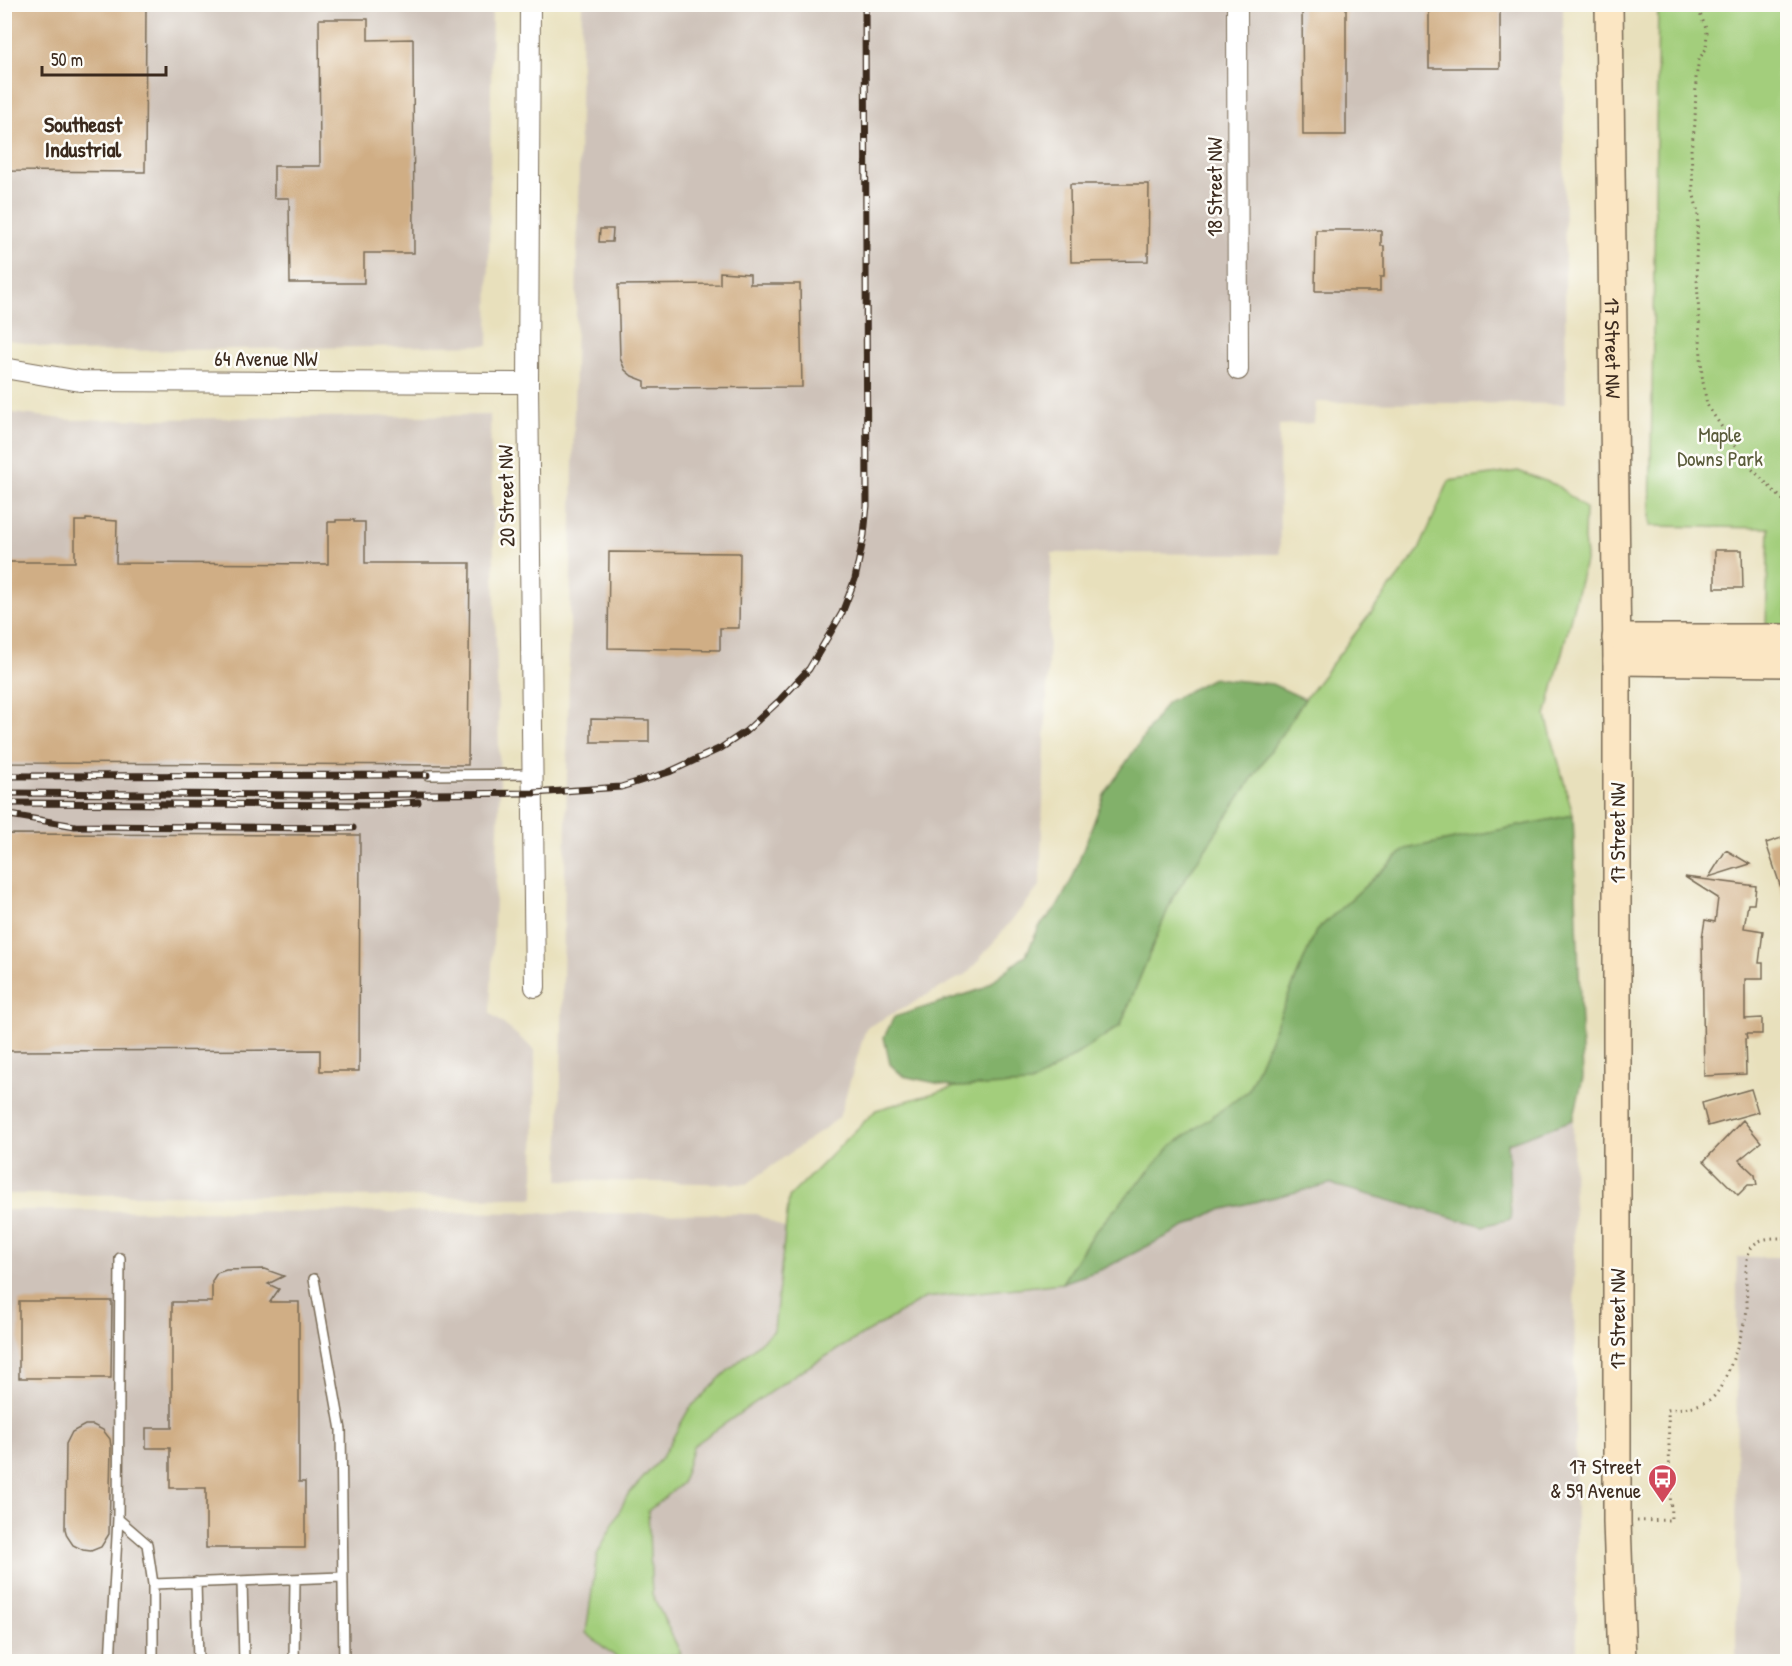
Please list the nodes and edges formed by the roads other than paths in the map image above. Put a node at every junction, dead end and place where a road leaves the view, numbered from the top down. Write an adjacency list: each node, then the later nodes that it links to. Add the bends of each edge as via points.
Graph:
1 (530, 4): 6 (street, 20 Street NW)
2 (1237, 4): 5 (street, 18 Street NW)
3 (1609, 4): 8 (main road, 17 Street NW)
4 (4, 368): 6 (street, 64 Avenue NW, via 80,381)
5 (1238, 370)
6 (528, 383): 10 (street, 20 Street NW)
7 (1788, 639): 8 (main road)
8 (1617, 650): 9 (main road); 27 (main road, 17 Street NW, via 1617,1522)
9 (1788, 663)
10 (534, 774): 11 (lane); 12 (street, 20 Street NW)
11 (428, 776)
12 (535, 987)
13 (120, 1258): 15 (lane)
14 (314, 1279): 16 (lane, via 341,1430)
15 (118, 1519): 20 (lane, via 147,1544); 21 (lane)
16 (342, 1577): 17 (lane); 26 (lane)
17 (295, 1579): 18 (lane); 25 (lane)
18 (242, 1581): 19 (lane); 24 (lane)
19 (196, 1582): 20 (lane); 23 (lane)
20 (153, 1584): 22 (lane, via 153,1658)
21 (110, 1662)
22 (159, 1662)
23 (198, 1662)
24 (244, 1662)
25 (294, 1662)
26 (344, 1662)
27 (1622, 1662)

